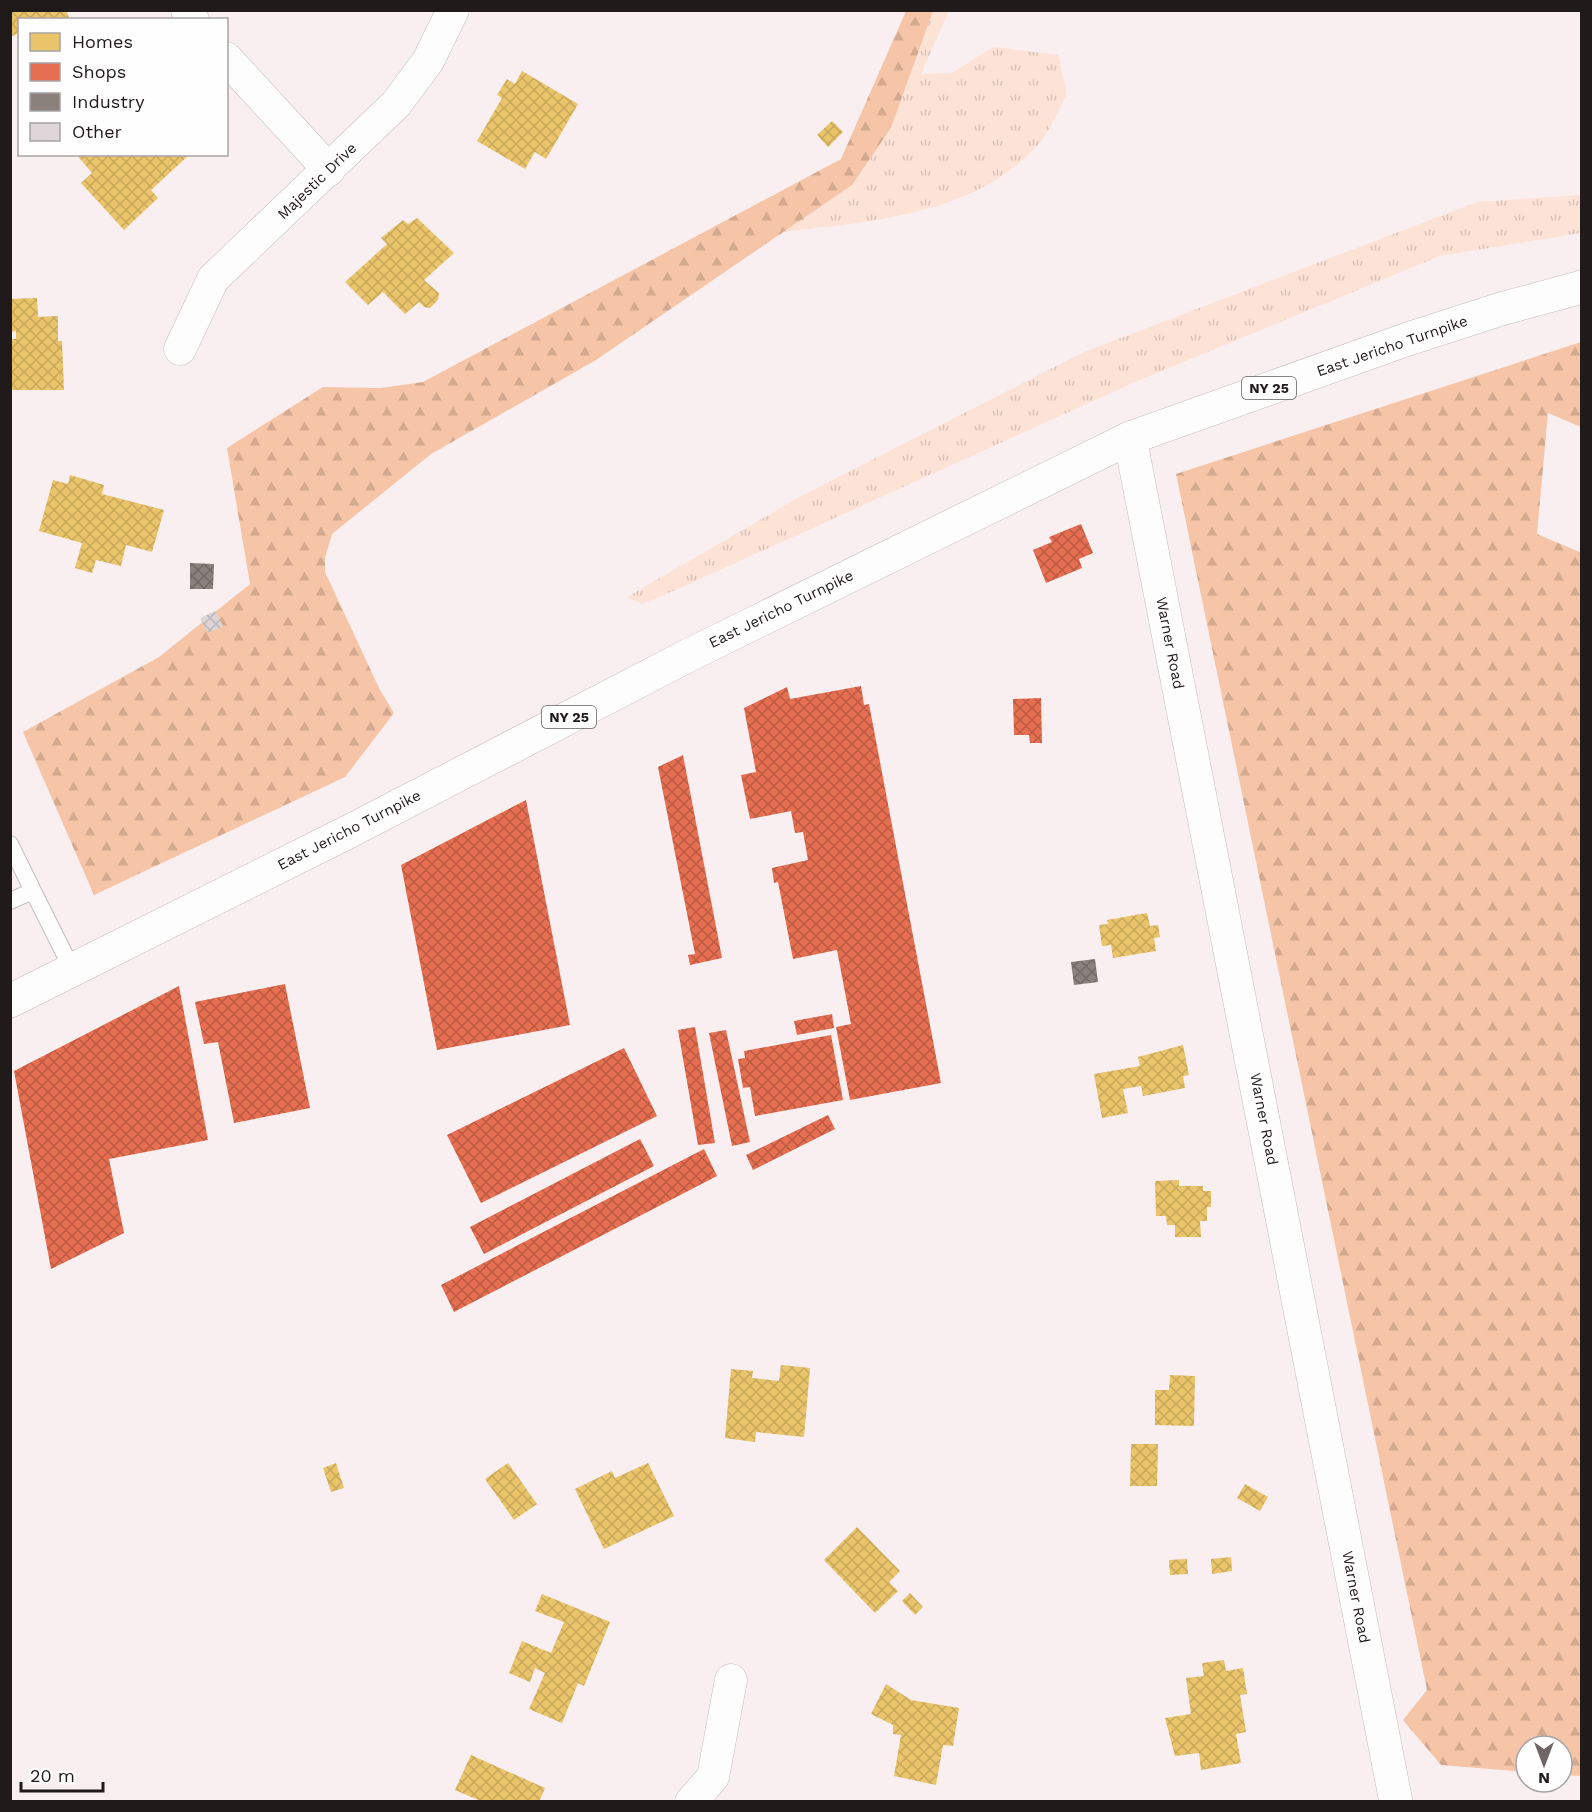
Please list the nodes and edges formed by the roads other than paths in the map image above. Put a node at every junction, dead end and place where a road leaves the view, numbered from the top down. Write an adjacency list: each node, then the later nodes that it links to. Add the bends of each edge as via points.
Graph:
1 (453, 10): 3 (street, Majestic Drive, via 428,61 396,104)
2 (228, 60): 3 (street)
3 (329, 170): 5 (street, Majestic Drive, via 213,279)
4 (1581, 287): 6 (main road, East Jericho Turnpike / NY 25, via 1408,339)
5 (180, 349)
6 (1130, 438): 10 (main road, East Jericho Turnpike / NY 25, via 691,654 352,830); 14 (main road, Warner Road)
7 (10, 844): 8 (lane)
8 (33, 891): 9 (lane); 10 (lane)
9 (10, 901)
10 (72, 969): 11 (main road, East Jericho Turnpike / NY 25)
11 (10, 1001)
12 (731, 1680): 13 (street, via 713,1777)
13 (691, 1802)
14 (1396, 1802)

